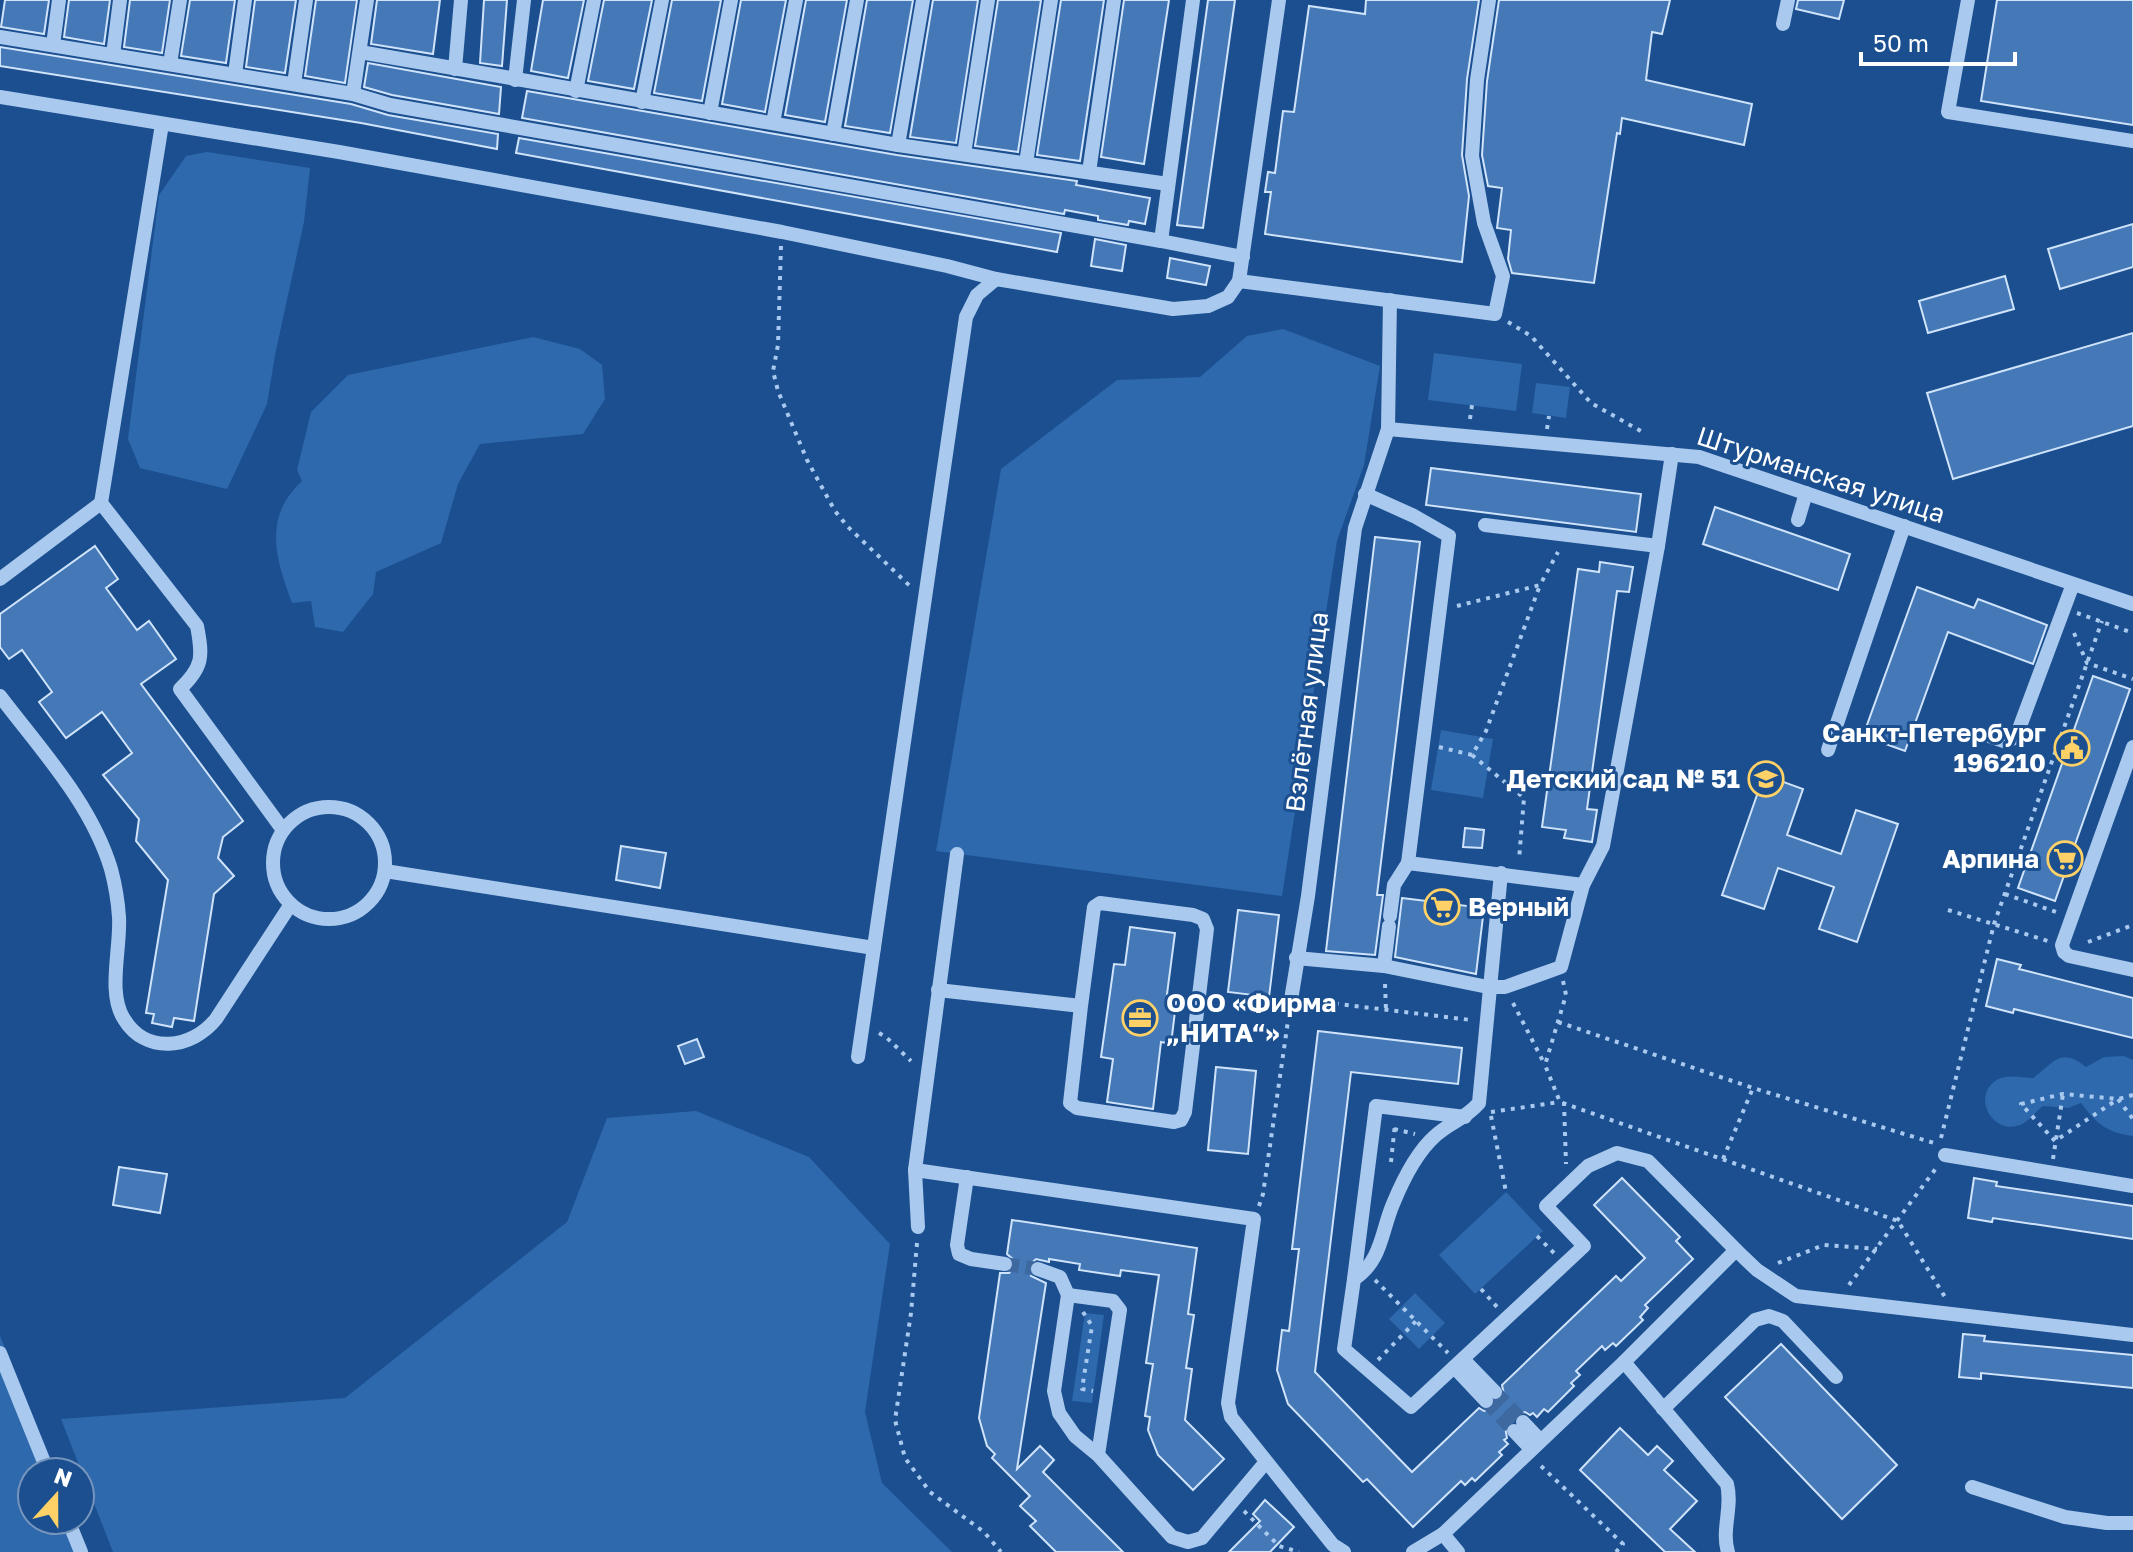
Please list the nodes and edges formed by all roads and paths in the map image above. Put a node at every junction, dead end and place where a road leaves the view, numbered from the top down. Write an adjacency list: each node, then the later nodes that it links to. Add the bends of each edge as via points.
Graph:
1 (59, 0): 25 (street)
2 (120, 0): 27 (street)
3 (180, 0): 28 (street)
4 (245, 0): 30 (street)
5 (306, 0): 32 (street)
6 (367, 0): 26 (street)
7 (461, 0): 29 (street)
8 (524, 0): 31 (street)
9 (594, 0): 33 (street)
10 (662, 0): 36 (street)
11 (731, 0): 37 (street)
12 (796, 0): 38 (street)
13 (857, 0): 40 (street)
14 (923, 0): 42 (street)
15 (988, 0): 43 (street)
16 (1051, 0): 44 (street)
17 (1114, 0): 45 (street)
18 (1193, 0): 46 (street)
19 (1279, 0): 49 (street)
20 (1489, 0): 53 (street, via 1472,156 1484,223 1503,276)
21 (1788, 0): 23 (street)
22 (1968, 0): 41 (street, via 1948,112)
23 (1783, 24)
24 (0, 37): 25 (street)
25 (53, 45): 27 (street)
26 (360, 52): 29 (street); 34 (street)
27 (113, 55): 28 (street)
28 (170, 64): 30 (street)
29 (455, 69): 31 (street)
30 (235, 74): 32 (street)
31 (515, 80): 33 (street)
32 (294, 84): 34 (street)
33 (576, 91): 36 (street)
34 (353, 94): 48 (street, via 390,105)
35 (0, 97): 39 (street)
36 (642, 102): 37 (street)
37 (710, 113): 38 (street)
38 (773, 123): 40 (street)
39 (162, 124): 47 (street); 61 (street)
40 (833, 134): 42 (street)
41 (2133, 141)
42 (898, 145): 43 (street)
43 (964, 154): 44 (street)
44 (1026, 163): 45 (street)
45 (1089, 172): 46 (street)
46 (1168, 184): 48 (street)
47 (782, 232): 50 (street); 70 (path, via 773,371 778,391 835,511)
48 (1161, 241): 49 (street)
49 (1243, 257): 51 (street)
50 (996, 279): 51 (street, via 1173,309 1208,306 1228,297); 70 (street, via 977,295 966,317)
51 (1239, 281): 52 (street)
52 (1390, 300): 53 (street); 56 (street, Взлётная улица)
53 (1495, 314): 57 (path, via 1531,336 1591,403)
54 (1549, 416): 55 (path)
55 (1548, 425)
56 (1388, 429): 58 (street, Штурманская улица); 60 (street, Взлётная улица)
57 (1648, 434)
58 (1672, 454): 59 (street, Штурманская улица, via 1699,457); 66 (street)
59 (1806, 493): 62 (street); 64 (street, Штурманская улица)
60 (1365, 494): 73 (street, via 1449,536); 100 (street, Взлётная улица, via 1355,528)
61 (101, 503): 67 (street); 84 (street, via 197,626 201,649 196,673 180,689)
62 (1798, 520)
63 (1485, 525): 65 (street)
64 (1904, 526): 68 (street, Штурманская улица); 82 (street)
65 (1566, 536): 66 (street); 69 (path)
66 (1658, 546): 90 (street, via 1603,846)
67 (0, 579)
68 (2073, 584): 71 (street, Штурманская улица); 72 (street)
69 (1540, 585): 73 (path); 83 (path, via 1486,731)
70 (925, 599): 99 (street)
71 (2133, 604)
72 (2064, 608): 74 (path); 76 (path); 79 (street, via 2016,737 2006,742)
73 (1440, 611): 80 (street)
74 (2102, 621): 75 (path); 76 (path)
75 (2133, 633)
76 (2087, 663): 77 (path); 91 (path)
77 (2133, 679)
78 (0, 696): 92 (street, via 93,820 112,871 119,918 115,997 134,1031 145,1039 168,1045 200,1035 216,1019)
79 (1983, 734)
80 (1423, 743): 83 (path); 86 (street)
81 (2133, 747): 94 (street)
82 (1828, 750)
83 (1472, 755): 89 (path, via 1524,798)
84 (283, 830): 87 (street, via 316,807 343,808 376,831); 92 (street, via 272,868)
85 (957, 854): 106 (street)
86 (1408, 863): 88 (street); 101 (street, via 1394,885)
87 (385, 871): 92 (street, via 366,906 342,918 314,918); 99 (street)
88 (1501, 873): 89 (street); 104 (street)
89 (1518, 876): 90 (street)
90 (1583, 885): 102 (street)
91 (2005, 894): 94 (path); 95 (path)
92 (291, 904)
93 (1948, 910): 95 (path)
94 (2072, 917): 98 (street)
95 (1994, 924): 98 (path); 127 (path)
96 (2133, 925): 97 (path)
97 (2084, 944)
98 (2062, 945): 103 (street, via 2069,956)
99 (874, 948): 112 (street)
100 (1296, 958): 101 (street); 107 (street, Взлётная улица)
101 (1384, 966): 104 (street); 109 (path)
102 (1561, 967): 105 (street); 111 (path, via 1566,995)
103 (2133, 970)
104 (1488, 987): 105 (street); 110 (street)
105 (1505, 987): 114 (path)
106 (938, 990): 108 (street); 115 (street)
107 (1291, 1002): 109 (path); 138 (path, via 1263,1194)
108 (1081, 1006): 108 (street, via 1070,1103 1181,1120 1207,929 1203,919 1100,903 1094,907)
109 (1386, 1010): 110 (path)
110 (1486, 1021): 122 (street, via 1479,1103)
111 (1557, 1022): 114 (path); 116 (path)
112 (862, 1026): 113 (street); 115 (path, via 886,1037)
113 (858, 1057)
114 (1545, 1065): 120 (path)
115 (927, 1077): 132 (street)
116 (1753, 1088): 127 (path); 129 (path)
117 (2063, 1094): 119 (path); 126 (path); 126 (path, via 2021,1104)
118 (2133, 1095): 119 (path)
119 (2118, 1099): 123 (path); 126 (path)
120 (1562, 1102): 124 (path); 131 (path); 137 (path, via 1490,1112)
121 (1397, 1109): 122 (street); 128 (street, via 1376,1106); 130 (path)
122 (1466, 1117): 134 (street, via 1432,1139)
123 (2133, 1119)
124 (1643, 1130): 125 (path); 129 (path)
125 (1639, 1141)
126 (2055, 1141): 133 (path)
127 (1941, 1150): 133 (street); 139 (path)
128 (1369, 1159): 130 (path); 148 (street)
129 (1723, 1159): 139 (path)
130 (1391, 1162): 134 (path)
131 (1566, 1165)
132 (915, 1170): 135 (street); 140 (street)
133 (2050, 1173): 136 (street)
134 (1408, 1176): 148 (street, via 1392,1205 1379,1250)
135 (967, 1177): 138 (street); 145 (street, via 959,1254)
136 (2133, 1186)
137 (1506, 1192)
138 (1254, 1219): 168 (street, via 1228,1403 1231,1417)
139 (1898, 1221): 143 (path); 153 (path)
140 (918, 1227): 174 (path, via 895,1420 905,1458 930,1492 984,1532)
141 (1537, 1236): 142 (path)
142 (1547, 1246)
143 (1877, 1249): 147 (path, via 1824,1245); 152 (path)
144 (1736, 1250): 147 (street); 157 (street); 158 (street, via 1648,1161 1617,1153 1588,1166 1546,1206 1584,1246)
145 (1005, 1264)
146 (1038, 1269): 150 (street, via 1060,1277)
147 (1757, 1270): 152 (street, via 1796,1296)
148 (1360, 1275): 154 (path); 159 (street, via 1344,1349)
149 (1481, 1289): 151 (path)
150 (1068, 1295): 161 (path, via 1092,1326 1082,1389); 161 (street, via 1113,1301 1120,1310); 166 (street, via 1054,1391 1059,1413)
151 (1490, 1299)
152 (1837, 1299): 153 (street)
153 (1956, 1314): 155 (street)
154 (1416, 1321): 158 (path); 159 (path)
155 (2133, 1335)
156 (0, 1353): 167 (street)
157 (1624, 1362): 163 (street); 165 (street)
158 (1459, 1363): 159 (street, via 1411,1407); 162 (street)
159 (1368, 1370)
160 (1836, 1377): 163 (street, via 1783,1321 1769,1316 1755,1320)
161 (1108, 1393): 166 (street)
162 (1490, 1397)
163 (1663, 1409): 179 (street, via 1727,1484)
164 (1518, 1427): 165 (street)
165 (1533, 1447): 172 (street); 178 (path, via 1623,1544)
166 (1098, 1455): 170 (street, via 1172,1537 1188,1542 1202,1538)
167 (42, 1456)
168 (1265, 1463): 170 (street); 173 (street)
169 (1972, 1487): 171 (street, via 2065,1517)
170 (1234, 1501): 175 (path, via 1279,1546)
171 (2133, 1523)
172 (1443, 1534): 176 (street); 177 (street)
173 (1335, 1550)
174 (1001, 1552)
175 (1299, 1552)
176 (1413, 1552)
177 (1458, 1552)
178 (1616, 1552)
179 (1728, 1552)

